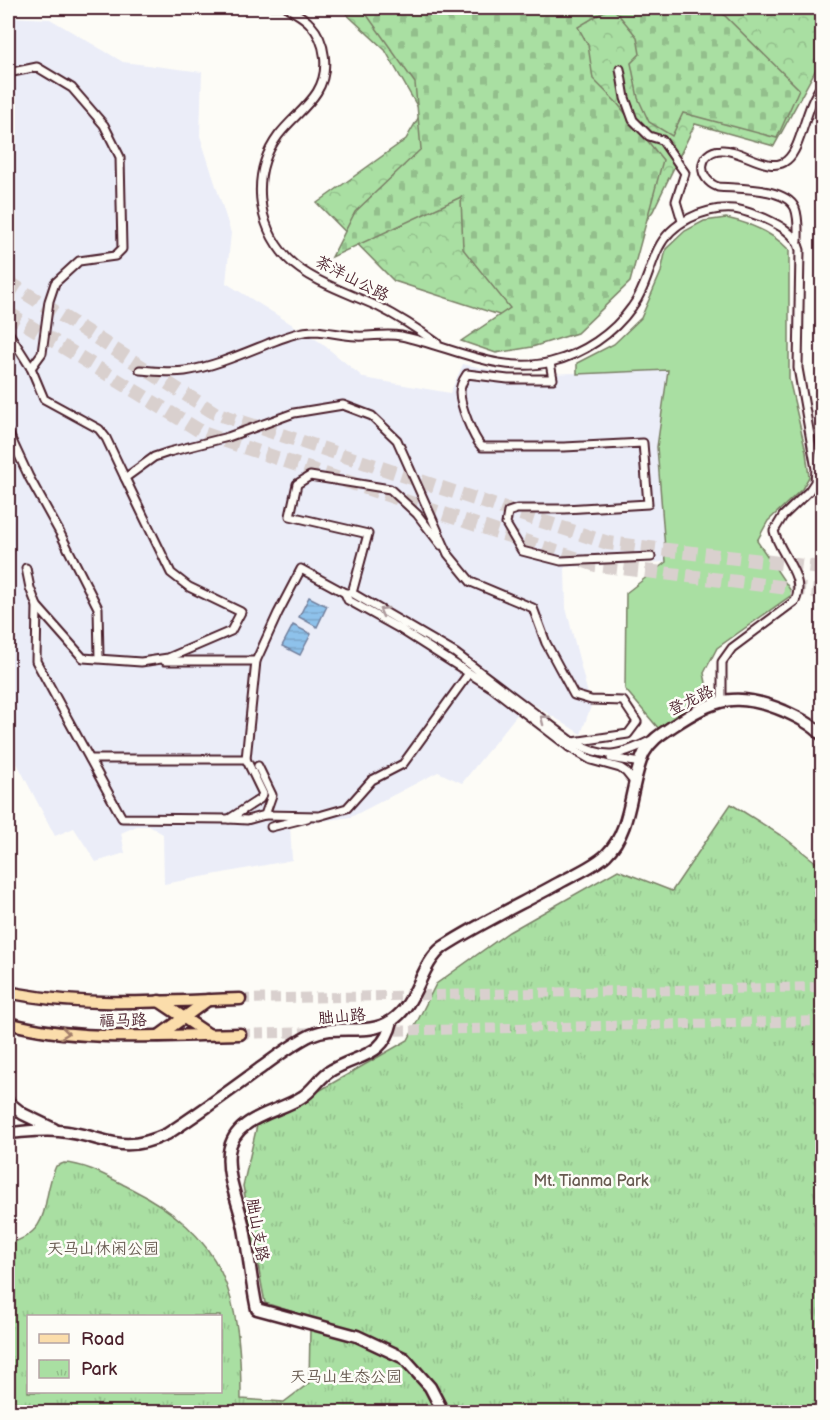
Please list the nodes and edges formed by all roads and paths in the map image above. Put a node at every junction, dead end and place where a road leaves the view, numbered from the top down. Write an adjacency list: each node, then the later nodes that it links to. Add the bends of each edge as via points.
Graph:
1 (288, 8): 8 (street, 茶洋山公路, via 309,22 319,36 325,54 324,73 318,91 277,137 264,165 260,201 270,232 288,259 321,281 382,308)
2 (620, 69): 5 (street, via 633,120 649,136 662,140 685,173 676,201)
3 (8, 73): 10 (street, via 37,67 72,88 104,125 120,157 122,249 115,256 79,261 55,283 42,352)
4 (822, 85): 6 (street, via 809,106 795,152 784,163 775,166 722,149 711,153 702,168 704,177 718,187 777,194 790,200 798,219)
5 (682, 221): 6 (street, via 710,211 734,209 771,221); 9 (street, via 659,247 633,306 610,332 587,348)
6 (798, 241): 26 (street, via 798,368 815,482 774,531 798,582 798,594 795,601 732,648 722,662)
7 (8, 334): 10 (street)
8 (439, 345): 9 (street, via 491,363); 11 (street, via 401,336 306,332 186,371)
9 (550, 363): 15 (street, via 553,380 467,374 460,395 475,440 482,447 644,443 648,504 517,509 508,512 506,524 522,551 561,561)
10 (31, 368): 13 (street, via 44,399 99,429)
11 (140, 370)
12 (8, 432): 21 (street, via 98,608)
13 (125, 478): 14 (street, via 154,457 228,437 294,413 343,405 372,416 397,440); 23 (street, via 171,573 242,612 231,631 168,658)
14 (448, 554): 17 (street, via 417,514 390,489 310,476 297,484 290,516 368,534); 29 (street, via 471,582 533,608 574,696 623,701 637,722 628,734)
15 (651, 558)
16 (26, 567): 18 (street)
17 (348, 593): 19 (street, one-way to 17); 20 (street, via 348,600); 22 (street, via 301,569)
18 (37, 606): 21 (street, via 83,658); 30 (street, via 36,661)
19 (449, 649): 20 (street); 25 (street)
20 (446, 657): 24 (street)
21 (99, 658): 23 (street)
22 (256, 661): 23 (street); 31 (street)
23 (141, 662)
24 (469, 673): 25 (street); 37 (street, via 403,764 372,780 347,808)
25 (509, 696): 29 (street)
26 (722, 701): 27 (street, 登龙路, via 745,698 759,702 791,714); 28 (street, 登龙路)
27 (822, 735)
28 (652, 740): 32 (street); 33 (street)
29 (571, 744): 32 (street, via 591,760)
30 (90, 759): 31 (street); 38 (street, via 122,818)
31 (246, 759): 38 (street, via 263,794)
32 (608, 759): 33 (street); 35 (street)
33 (641, 763): 35 (street)
34 (258, 766): 36 (street, via 272,795)
35 (636, 785): 45 (street, via 622,831 607,855 443,947 429,963 402,1012)
36 (265, 814): 37 (street); 38 (street, via 247,820)
37 (319, 816): 39 (street)
38 (229, 819)
39 (271, 827)
40 (8, 992): 43 (main road, 福马路, via 34,998)
41 (240, 999): 42 (main road, 福马路)
42 (209, 1000): 43 (main road, 福马路); 44 (main road); 47 (main road, via 201,1007 199,1017)
43 (158, 1001): 44 (main road); 49 (main road, via 170,1017 167,1028)
44 (184, 1017): 47 (main road); 49 (main road)
45 (392, 1021): 51 (street, 胐山路, via 376,1029 333,1029 312,1034 167,1134 148,1142 122,1145); 53 (street, 胐山支路, via 383,1045 331,1070 303,1097 243,1126 229,1150 230,1170 257,1309 357,1335 404,1358 430,1387)
46 (8, 1023): 49 (main road, 福马路, one-way to 49, via 77,1035)
47 (209, 1034): 48 (main road, 福马路); 49 (main road, 福马路)
48 (240, 1034)
49 (159, 1035)
50 (8, 1102): 51 (street)
51 (57, 1131): 52 (street, 胐山路)
52 (8, 1133)
53 (443, 1413)

